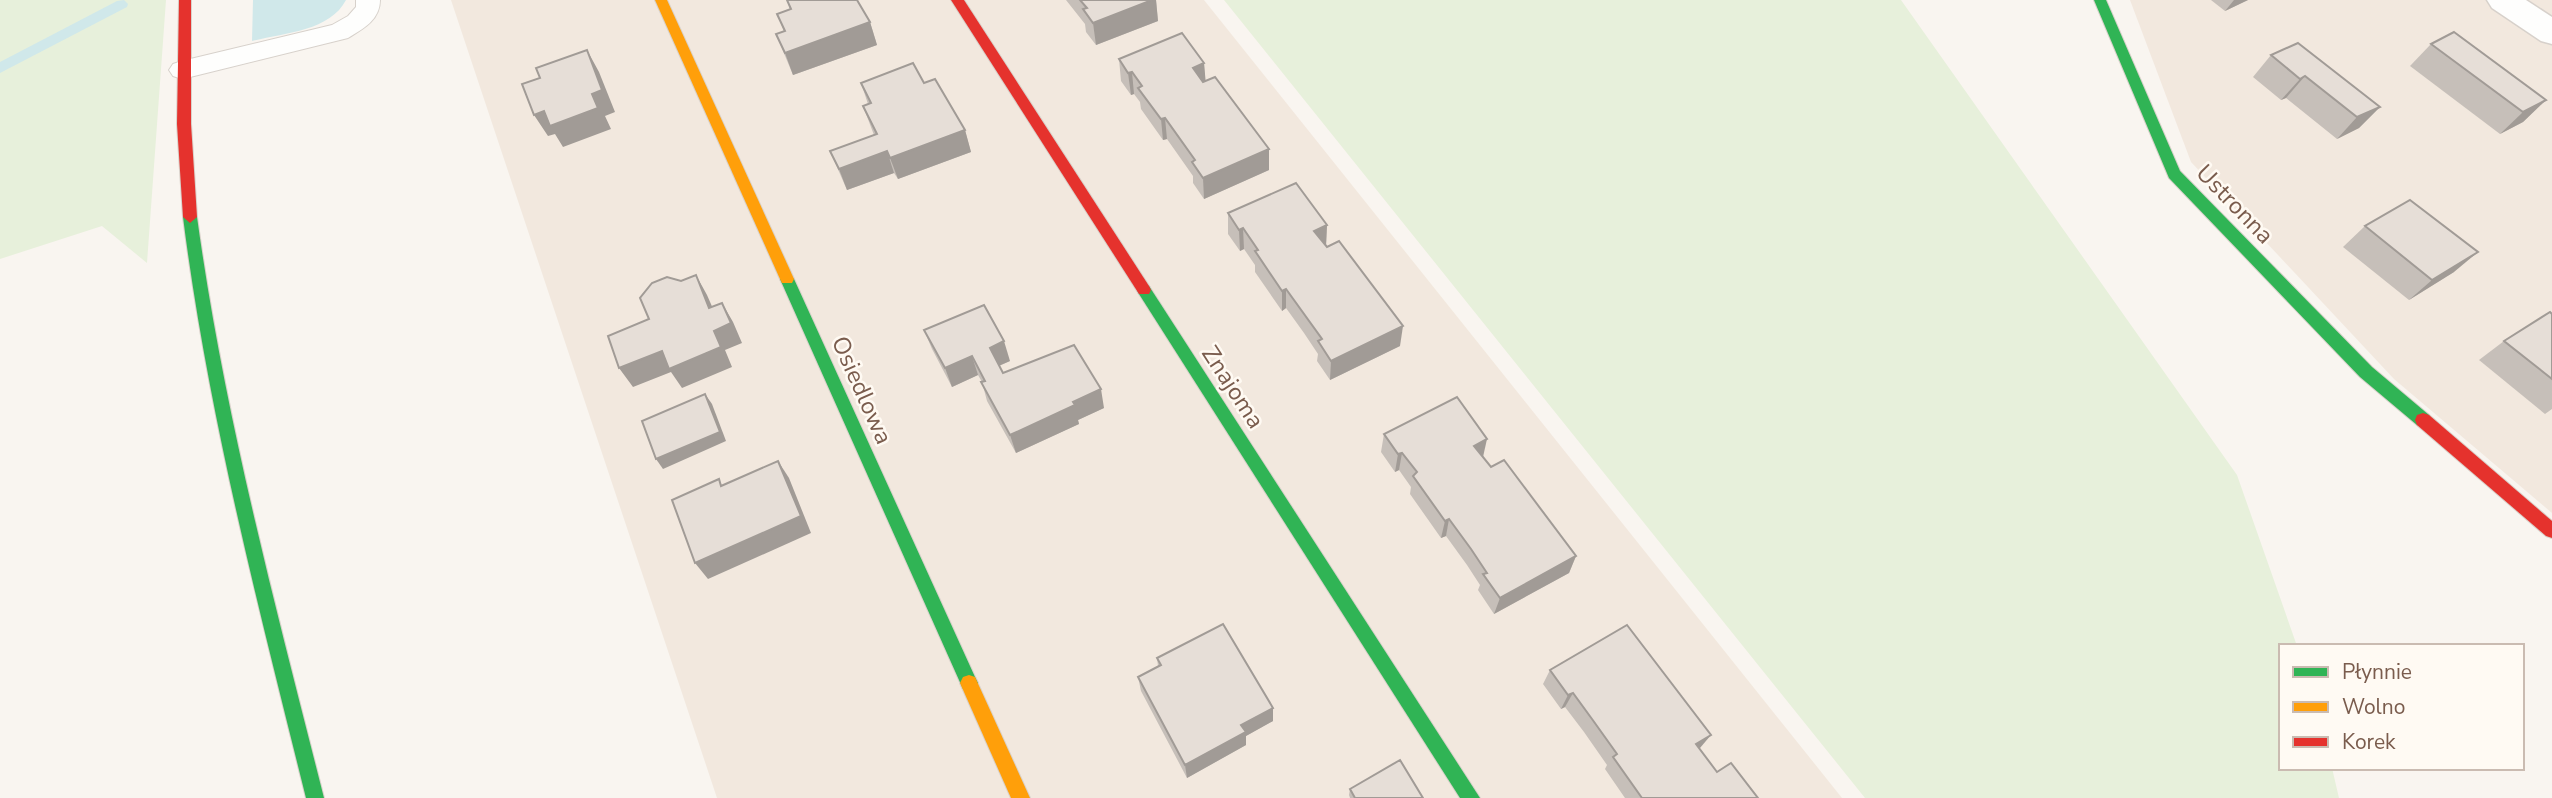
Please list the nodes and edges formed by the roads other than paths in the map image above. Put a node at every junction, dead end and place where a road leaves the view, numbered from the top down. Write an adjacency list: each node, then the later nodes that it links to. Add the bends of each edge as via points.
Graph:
1 (185, 0): 8 (street)
2 (368, 0): 8 (lane, via 363,15 339,32)
3 (661, 0): 11 (street, Osiedlowa)
4 (957, 0): 12 (street, Znajoma)
5 (2100, 0): 9 (street, Ustronna, via 2174,174 2366,372)
6 (2503, 0): 7 (street)
7 (2552, 33)
8 (183, 70): 10 (street, via 194,249 211,353)
9 (2552, 531)
10 (315, 798)
11 (1021, 798)
12 (1471, 798)

